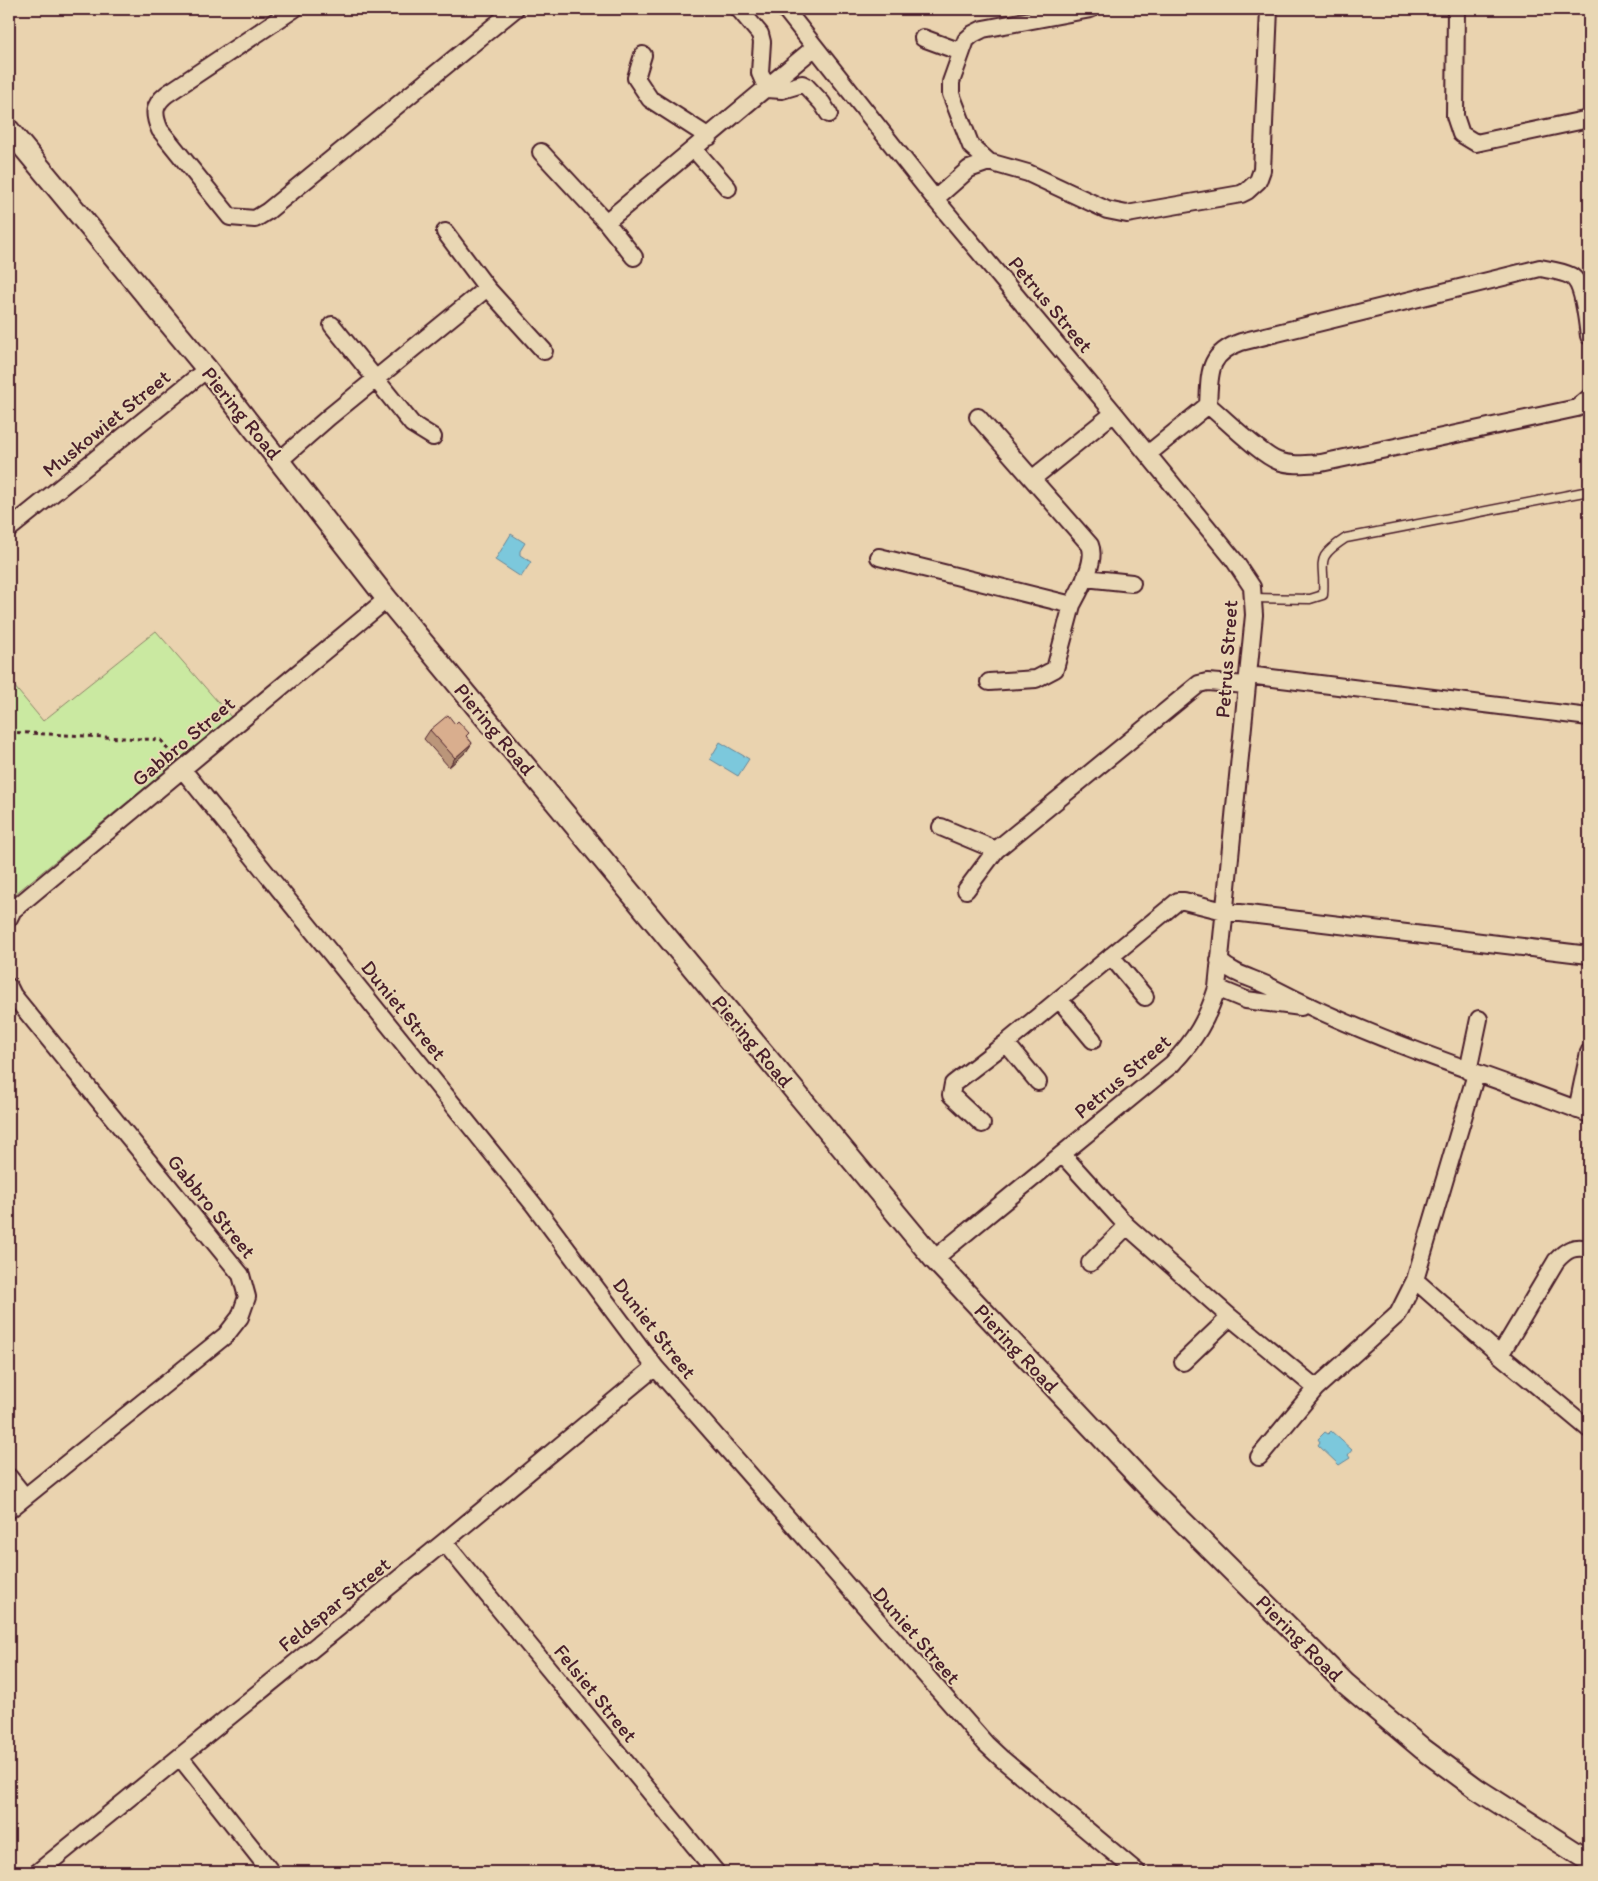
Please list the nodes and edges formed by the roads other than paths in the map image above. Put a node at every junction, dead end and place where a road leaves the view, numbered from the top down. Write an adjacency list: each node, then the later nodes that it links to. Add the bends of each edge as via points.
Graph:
1 (294, 9): 2 (street, via 167,94 157,104 154,118 160,130 230,217 254,219 268,211)
2 (515, 9)
3 (739, 9): 12 (street, via 760,34 760,73)
4 (785, 9): 9 (street, Petrus Street)
5 (1091, 9): 10 (street, via 983,29 966,40)
6 (1269, 9): 19 (street, via 1262,170 1258,180 1247,191 1127,214 1108,210 1028,173)
7 (1456, 9): 14 (street, via 1455,116 1461,134 1476,143)
8 (923, 38): 10 (street)
9 (815, 47): 12 (street); 21 (street, Petrus Street)
10 (961, 52): 19 (street, via 951,82 951,94 971,146)
11 (643, 55): 16 (street, via 636,78 650,99)
12 (767, 89): 13 (street, via 782,90 802,84 822,103); 16 (street)
13 (828, 114)
14 (1589, 119)
15 (9, 130): 30 (street, Piering Road)
16 (710, 137): 17 (street)
17 (694, 149): 20 (street); 22 (street)
18 (541, 152): 22 (street)
19 (989, 162): 21 (street, via 969,169)
20 (728, 188)
21 (935, 199): 34 (street, Petrus Street)
22 (606, 222): 24 (street)
23 (445, 232): 26 (street)
24 (634, 257)
25 (1585, 286): 28 (street); 33 (street, via 1559,271 1540,268 1241,342 1226,347 1215,358 1209,381)
26 (487, 288): 29 (street); 31 (street)
27 (332, 325): 31 (street)
28 (1589, 336)
29 (544, 352)
30 (207, 369): 38 (street, Piering Road); 41 (street, Muskowiet Street)
31 (375, 379): 36 (street, via 412,424); 38 (street)
32 (1589, 398): 33 (street, via 1577,408 1321,463 1298,465 1277,461)
33 (1208, 405): 37 (street)
34 (1114, 413): 37 (street, Petrus Street); 39 (street)
35 (978, 417): 39 (street)
36 (433, 437)
37 (1148, 454): 46 (street, Petrus Street, via 1234,560 1252,587)
38 (280, 460): 45 (street, Piering Road)
39 (1032, 479): 43 (street, via 1090,545 1092,560)
40 (1589, 491): 46 (lane, via 1346,538 1328,550 1322,565 1323,594 1310,599)
41 (9, 529)
42 (878, 557): 47 (street)
43 (1085, 578): 44 (street); 47 (street)
44 (1132, 583)
45 (387, 598): 51 (street, Gabbro Street); 76 (street, Piering Road)
46 (1253, 598): 48 (street, Petrus Street)
47 (1072, 605): 49 (street, via 1055,669 1036,679)
48 (1248, 680): 50 (street); 53 (street, via 1199,684); 55 (street, Petrus Street)
49 (989, 682)
50 (1589, 717)
51 (183, 770): 56 (street, Gabbro Street, via 13,910); 82 (street, Duniet Street, via 534,1205)
52 (941, 827): 53 (street)
53 (996, 850): 54 (street)
54 (966, 890)
55 (1224, 911): 57 (street); 58 (street, via 1178,901); 59 (street, Petrus Street)
56 (9, 918)
57 (1589, 955)
58 (1111, 956): 62 (street); 63 (street)
59 (1219, 961): 61 (street, Petrus Street); 64 (street, via 1239,975 1268,985)
60 (9, 987): 87 (street, Gabbro Street, via 241,1275 247,1297 240,1317 226,1335)
61 (1216, 988): 64 (street, via 1246,1000); 73 (street, Petrus Street, via 1210,1011 1188,1047 1172,1064)
62 (1145, 997)
63 (1059, 999): 66 (street); 67 (street)
64 (1313, 1009): 69 (street)
65 (1479, 1020): 69 (street)
66 (1094, 1040)
67 (1006, 1043): 70 (street); 72 (street, via 951,1088 951,1095)
68 (1589, 1052): 71 (street)
69 (1472, 1072): 71 (street); 78 (street)
70 (1038, 1082)
71 (1583, 1112)
72 (982, 1124)
73 (1062, 1154): 74 (street); 76 (street, Petrus Street)
74 (1127, 1226): 77 (street); 79 (street)
75 (1589, 1249): 80 (street, via 1574,1248 1564,1252 1556,1261)
76 (934, 1259): 91 (street, Piering Road, via 1149,1488 1346,1684 1423,1749 1477,1789)
77 (1090, 1263)
78 (1415, 1280): 80 (street); 83 (street, via 1405,1303 1390,1323)
79 (1230, 1317): 81 (street); 83 (street)
80 (1500, 1355): 84 (street)
81 (1183, 1362)
82 (655, 1367): 89 (street, Feldspar Street); 95 (street, Duniet Street, via 986,1744)
83 (1316, 1388): 85 (street)
84 (1589, 1429)
85 (1259, 1457)
86 (9, 1477): 87 (street)
87 (25, 1496): 88 (street, Gabbro Street)
88 (9, 1510)
89 (444, 1542): 90 (street, Feldspar Street); 94 (street, Felsiet Street)
90 (180, 1757): 92 (street, Feldspar Street); 93 (street)
91 (1589, 1861)
92 (38, 1872)
93 (271, 1872)
94 (716, 1872)
95 (1137, 1872)

